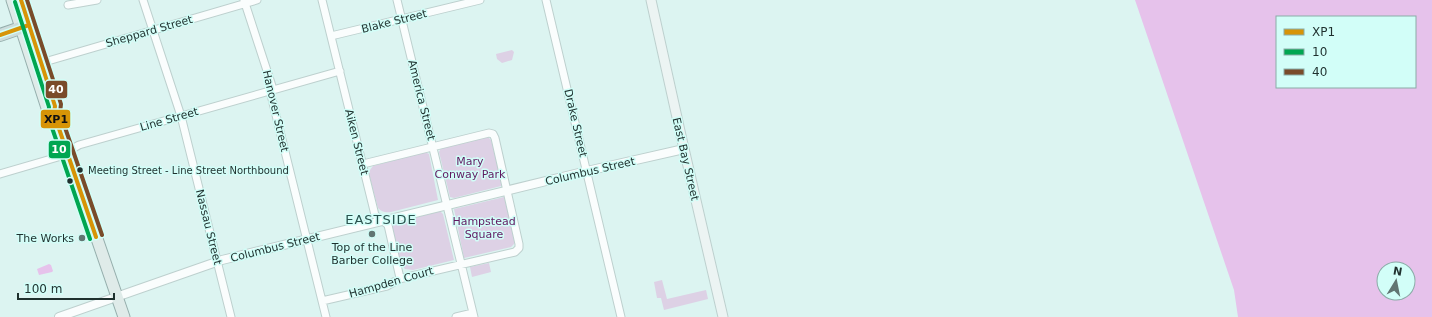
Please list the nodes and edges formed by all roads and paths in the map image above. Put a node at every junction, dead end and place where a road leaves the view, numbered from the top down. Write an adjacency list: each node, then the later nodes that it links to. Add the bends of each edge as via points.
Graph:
1 (12, 0): 14 (main road)
2 (21, 0): 14 (main road)
3 (97, 0): 12 (street)
4 (143, 0): 15 (street, Nassau Street)
5 (257, 0): 11 (street, Sheppard Street)
6 (322, 0): 17 (street, Aiken Street)
7 (397, 0): 13 (street, America Street)
8 (480, 0): 13 (street, Blake Street)
9 (546, 0): 27 (street, Drake Street)
10 (651, 0): 24 (main road, East Bay Street)
11 (245, 2): 15 (street, Sheppard Street); 20 (street, Hanover Street, via 272,86)
12 (68, 5)
13 (402, 19): 17 (street, Blake Street); 23 (street, America Street)
14 (25, 27): 16 (highway); 18 (main road); 21 (main road, via 47,108)
15 (152, 30): 18 (street, Sheppard Street); 22 (street, Nassau Street)
16 (0, 35)
17 (332, 36): 19 (street, Aiken Street)
18 (41, 62): 21 (main road, via 55,106)
19 (340, 71): 20 (street, Line Street); 26 (street, Aiken Street)
20 (271, 90): 22 (street, Line Street); 32 (street, Hanover Street)
21 (54, 114): 25 (main road)
22 (181, 116): 25 (street, Line Street, via 79,145); 33 (street, Nassau Street)
23 (433, 146): 26 (street); 29 (street, via 493,134); 30 (street, America Street)
24 (684, 149): 27 (street, Columbus Street); 45 (main road, East Bay Street)
25 (67, 152): 28 (street, Line Street); 36 (main road)
26 (363, 164): 31 (street, Aiken Street, via 376,215)
27 (587, 171): 29 (street, Columbus Street); 44 (street, Drake Street)
28 (0, 174)
29 (507, 191): 30 (street, Columbus Street); 34 (street, Hampden Court, via 519,248 515,252)
30 (447, 205): 31 (street, Columbus Street); 34 (street, America Street)
31 (382, 221): 32 (street, Columbus Street); 35 (street, Aiken Street, via 388,225)
32 (307, 239): 33 (street, Columbus Street); 37 (street, Hanover Street)
33 (217, 261): 36 (street, Columbus Street); 41 (street, Nassau Street)
34 (461, 264): 35 (street, Hampden Court); 38 (street, America Street)
35 (400, 278): 37 (street, Hampden Court, via 387,286)
36 (116, 296): 39 (street, Columbus Street); 40 (main road)
37 (322, 301): 42 (street, Hanover Street)
38 (473, 315): 43 (street)
39 (58, 317)
40 (124, 317)
41 (231, 317)
42 (326, 317)
43 (456, 317)
44 (621, 317)
45 (723, 317)

